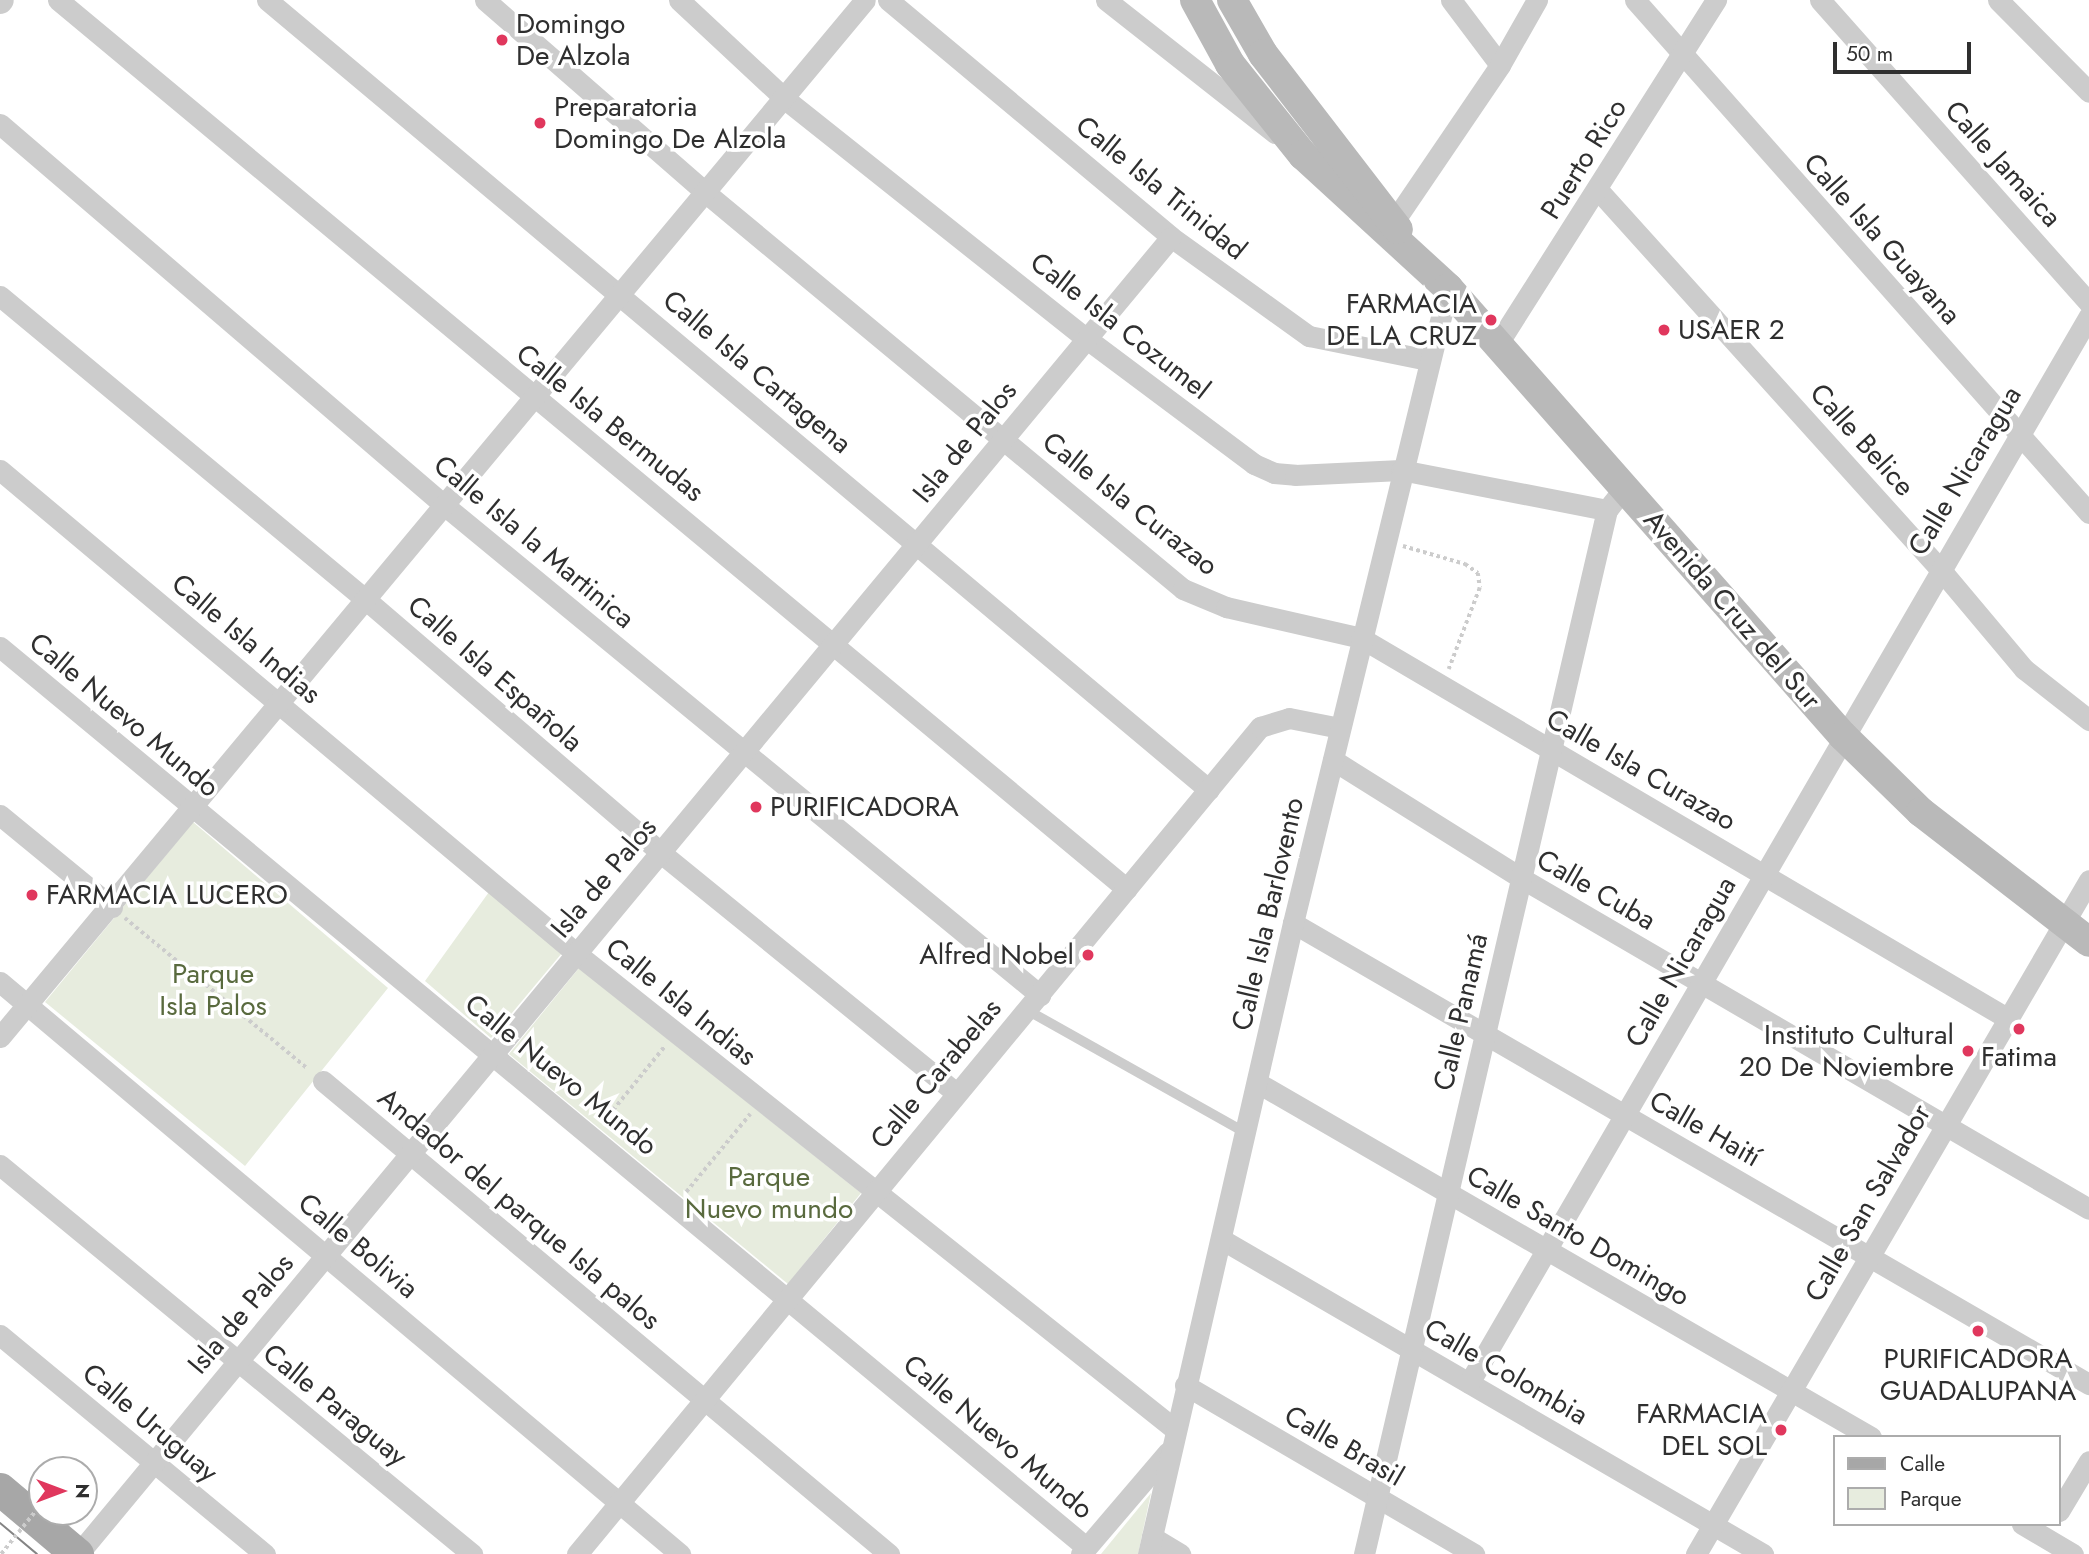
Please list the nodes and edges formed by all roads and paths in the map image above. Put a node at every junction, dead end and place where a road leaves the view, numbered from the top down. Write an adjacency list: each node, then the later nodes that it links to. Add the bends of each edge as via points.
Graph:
1 (58, 0): 34 (street, Calle Isla Bermudas)
2 (267, 0): 27 (street, Calle Isla Cartagena)
3 (485, 0): 23 (street, Calle Isla Curazao)
4 (679, 0): 19 (street, Calle Isla Cozumel)
5 (865, 0): 19 (street)
6 (888, 0): 25 (street, Calle Isla Trinidad)
7 (1106, 0): 21 (street)
8 (1195, 0): 21 (main road, Avenida Cruz del Sur, via 1230,64)
9 (1232, 0): 24 (main road, Avenida Cruz del Sur, via 1263,54)
10 (1451, 0): 17 (street)
11 (1537, 0): 17 (street)
12 (1635, 0): 16 (street, Calle Isla Guayana)
13 (1716, 0): 16 (street, Puerto Rico)
14 (1820, 0): 29 (street, Calle Jamaica)
15 (1998, 0): 18 (street)
16 (1681, 55): 22 (street, Puerto Rico); 35 (street, Calle Isla Guayana)
17 (1500, 65): 24 (street)
18 (2089, 92)
19 (785, 99): 23 (street); 31 (street, Calle Isla Cozumel)
20 (0, 124): 40 (street, Calle Isla la Martinica)
21 (1303, 155): 24 (main road, Avenida Cruz del Sur)
22 (1599, 191): 32 (street, Puerto Rico); 44 (street, Calle Belice)
23 (706, 193): 27 (street); 36 (street, Calle Isla Curazao)
24 (1395, 233): 26 (main road, Avenida Cruz del Sur)
25 (1171, 237): 31 (street, Isla de Palos); 33 (street, Calle Isla Trinidad, via 1308,336)
26 (1448, 288): 32 (main road, Avenida Cruz del Sur); 33 (street, Calle Isla Barlovento)
27 (622, 294): 34 (street); 43 (street, Calle Isla Cartagena)
28 (0, 296): 45 (street, Calle Isla Española)
29 (2089, 303)
30 (2089, 316): 35 (street, Calle Nicaragua)
31 (1087, 339): 36 (street, Isla de Palos); 38 (street, Calle Isla Cozumel, via 1264,469 1295,475)
32 (1497, 345): 39 (main road, Avenida Cruz del Sur)
33 (1428, 360): 38 (street, Calle Isla Barlovento)
34 (534, 397): 40 (street); 47 (street, Calle Isla Bermudas)
35 (2020, 437): 41 (street, Calle Isla Guayana); 44 (street, Calle Nicaragua)
36 (1003, 439): 43 (street, Isla de Palos); 46 (street, Calle Isla Curazao, via 1183,589 1226,607)
37 (0, 470): 50 (street, Calle Isla Indias)
38 (1401, 470): 39 (street, Calle Isla Cozumel); 42 (street, Calle Isla Barlovento)
39 (1616, 499): 53 (main road, Avenida Cruz del Sur); 54 (street, Calle Panamá)
40 (444, 505): 45 (street); 55 (street, Calle Isla la Martinica)
41 (2089, 513)
42 (1385, 541): 46 (street, Calle Isla Barlovento); 49 (path, via 1465,564 1478,573 1479,589)
43 (918, 545): 47 (street, Isla de Palos); 57 (street, Calle Isla Cartagena)
44 (1940, 569): 51 (street, Calle Belice, via 2024,669); 53 (street, Calle Nicaragua)
45 (365, 599): 50 (street); 60 (street, Calle Isla Española)
46 (1361, 638): 49 (street, Calle Isla Curazao); 52 (street, Calle Isla Barlovento)
47 (835, 644): 55 (street, Isla de Palos); 64 (street, Calle Isla Bermudas)
48 (0, 647): 58 (street, Calle Nuevo Mundo)
49 (1442, 686): 54 (street, Calle Isla Curazao)
50 (278, 703): 58 (street); 69 (street, Calle Isla Indias)
51 (2089, 720)
52 (1340, 728): 56 (street, Calle Isla Barlovento); 57 (street, Calle Carabelas, via 1289,718 1272,720 1260,727)
53 (1843, 736): 61 (street, Calle Nicaragua); 67 (main road, Avenida Cruz del Sur, via 1920,812)
54 (1550, 749): 61 (street, Calle Isla Curazao); 62 (street, Calle Panamá)
55 (745, 752): 60 (street, Isla de Palos); 72 (street, Calle Isla la Martinica)
56 (1333, 760): 62 (street, Calle Cuba); 66 (street, Calle Isla Barlovento)
57 (1209, 790): 64 (street, Calle Carabelas)
58 (191, 808): 65 (street); 78 (street, Calle Nuevo Mundo)
59 (0, 815): 65 (street)
60 (661, 853): 69 (street, Isla de Palos); 81 (street, Calle Isla Española)
61 (1764, 875): 71 (street, Calle Nicaragua); 74 (street, Calle Isla Curazao)
62 (1521, 878): 71 (street, Calle Cuba); 77 (street, Calle Panamá)
63 (2089, 880): 67 (street, Calle San Salvador)
64 (1127, 889): 72 (street, Calle Carabelas)
65 (112, 908): 73 (street); 79 (path)
66 (1293, 923): 77 (street, Calle Haití); 80 (street, Calle Isla Barlovento)
67 (2063, 923): 68 (main road, Avenida Cruz del Sur); 74 (street, Calle San Salvador)
68 (2089, 942)
69 (577, 954): 75 (street, Calle Isla Indias); 78 (street, Isla de Palos)
70 (0, 982): 73 (street, Calle Bolivia)
71 (1701, 984): 83 (street, Calle Nicaragua); 84 (street, Calle Cuba)
72 (1034, 1002): 81 (street, Calle Carabelas); 85 (lane)
73 (27, 1004): 76 (street); 95 (street, Calle Bolivia)
74 (2007, 1018): 84 (street, Calle San Salvador)
75 (675, 1033): 82 (street, Calle Isla Indias); 86 (path)
76 (0, 1037)
77 (1485, 1037): 83 (street, Calle Haití); 90 (street, Calle Panamá)
78 (492, 1055): 86 (street, Calle Nuevo Mundo); 87 (street, Isla de Palos)
79 (323, 1082): 87 (street, Andador del parque Isla palos)
80 (1258, 1083): 85 (street, Calle Isla Barlovento); 90 (street, Calle Santo Domingo)
81 (955, 1092): 89 (street, Calle Carabelas)
82 (760, 1101): 89 (street, Calle Isla Indias); 91 (path)
83 (1625, 1114): 94 (street, Calle Nicaragua); 96 (street, Calle Haití)
84 (1945, 1126): 92 (street, Calle Cuba); 96 (street, Calle San Salvador)
85 (1246, 1133): 93 (street, Calle Isla Barlovento)
86 (591, 1136): 91 (street, Calle Nuevo Mundo)
87 (410, 1153): 95 (street, Isla de Palos); 105 (street, Andador del parque Isla palos)
88 (0, 1165): 100 (street, Calle Paraguay)
89 (873, 1192): 97 (street, Calle Carabelas); 107 (street, Calle Isla Indias)
90 (1448, 1193): 94 (street, Calle Santo Domingo); 99 (street, Calle Panamá)
91 (675, 1205): 97 (street, Calle Nuevo Mundo)
92 (2089, 1209)
93 (1221, 1239): 99 (street, Calle Colombia); 103 (street, Calle Isla Barlovento)
94 (1546, 1250): 101 (street, Calle Nicaragua); 104 (street, Calle Santo Domingo)
95 (325, 1255): 100 (street, Isla de Palos); 112 (street, Calle Bolivia)
96 (1869, 1258): 102 (street, Calle Haití); 104 (street, Calle San Salvador)
97 (788, 1298): 105 (street, Calle Carabelas); 119 (street, Calle Nuevo Mundo)
98 (0, 1335): 109 (street, Calle Uruguay)
99 (1411, 1349): 101 (street, Calle Colombia); 111 (street, Calle Panamá)
100 (237, 1361): 109 (street, Isla de Palos); 123 (street, Calle Paraguay)
101 (1469, 1383): 115 (street, Calle Colombia)
102 (2089, 1384)
103 (1185, 1385): 107 (street, Calle Isla Barlovento); 111 (street, Calle Brasil)
104 (1791, 1391): 106 (street, Calle Santo Domingo); 115 (street, Calle San Salvador)
105 (703, 1400): 112 (street, Calle Carabelas); 126 (street, Andador del parque Isla palos)
106 (1868, 1435)
107 (1173, 1440): 118 (street, Calle Isla Barlovento); 119 (street)
108 (2089, 1461): 113 (street)
109 (153, 1463): 121 (street, Isla de Palos); 122 (street, Calle Uruguay)
110 (0, 1489): 121 (main road)
111 (1377, 1498): 128 (street, Calle Panamá); 129 (street, Calle Brasil)
112 (618, 1503): 124 (street, Calle Carabelas); 125 (street, Calle Bolivia)
113 (2061, 1508)
114 (28, 1520): 120 (path, bridge)
115 (1713, 1524): 130 (street, Calle San Salvador); 131 (street, Calle Colombia)
116 (2025, 1526): 117 (street)
117 (2043, 1538): 132 (street)
118 (1150, 1546): 127 (street)
119 (1084, 1550)
120 (1, 1554)
121 (77, 1554)
122 (265, 1554)
123 (472, 1554)
124 (577, 1554)
125 (680, 1554)
126 (889, 1554)
127 (1180, 1554)
128 (1364, 1554)
129 (1474, 1554)
130 (1696, 1554)
131 (1763, 1554)
132 (2073, 1554)

